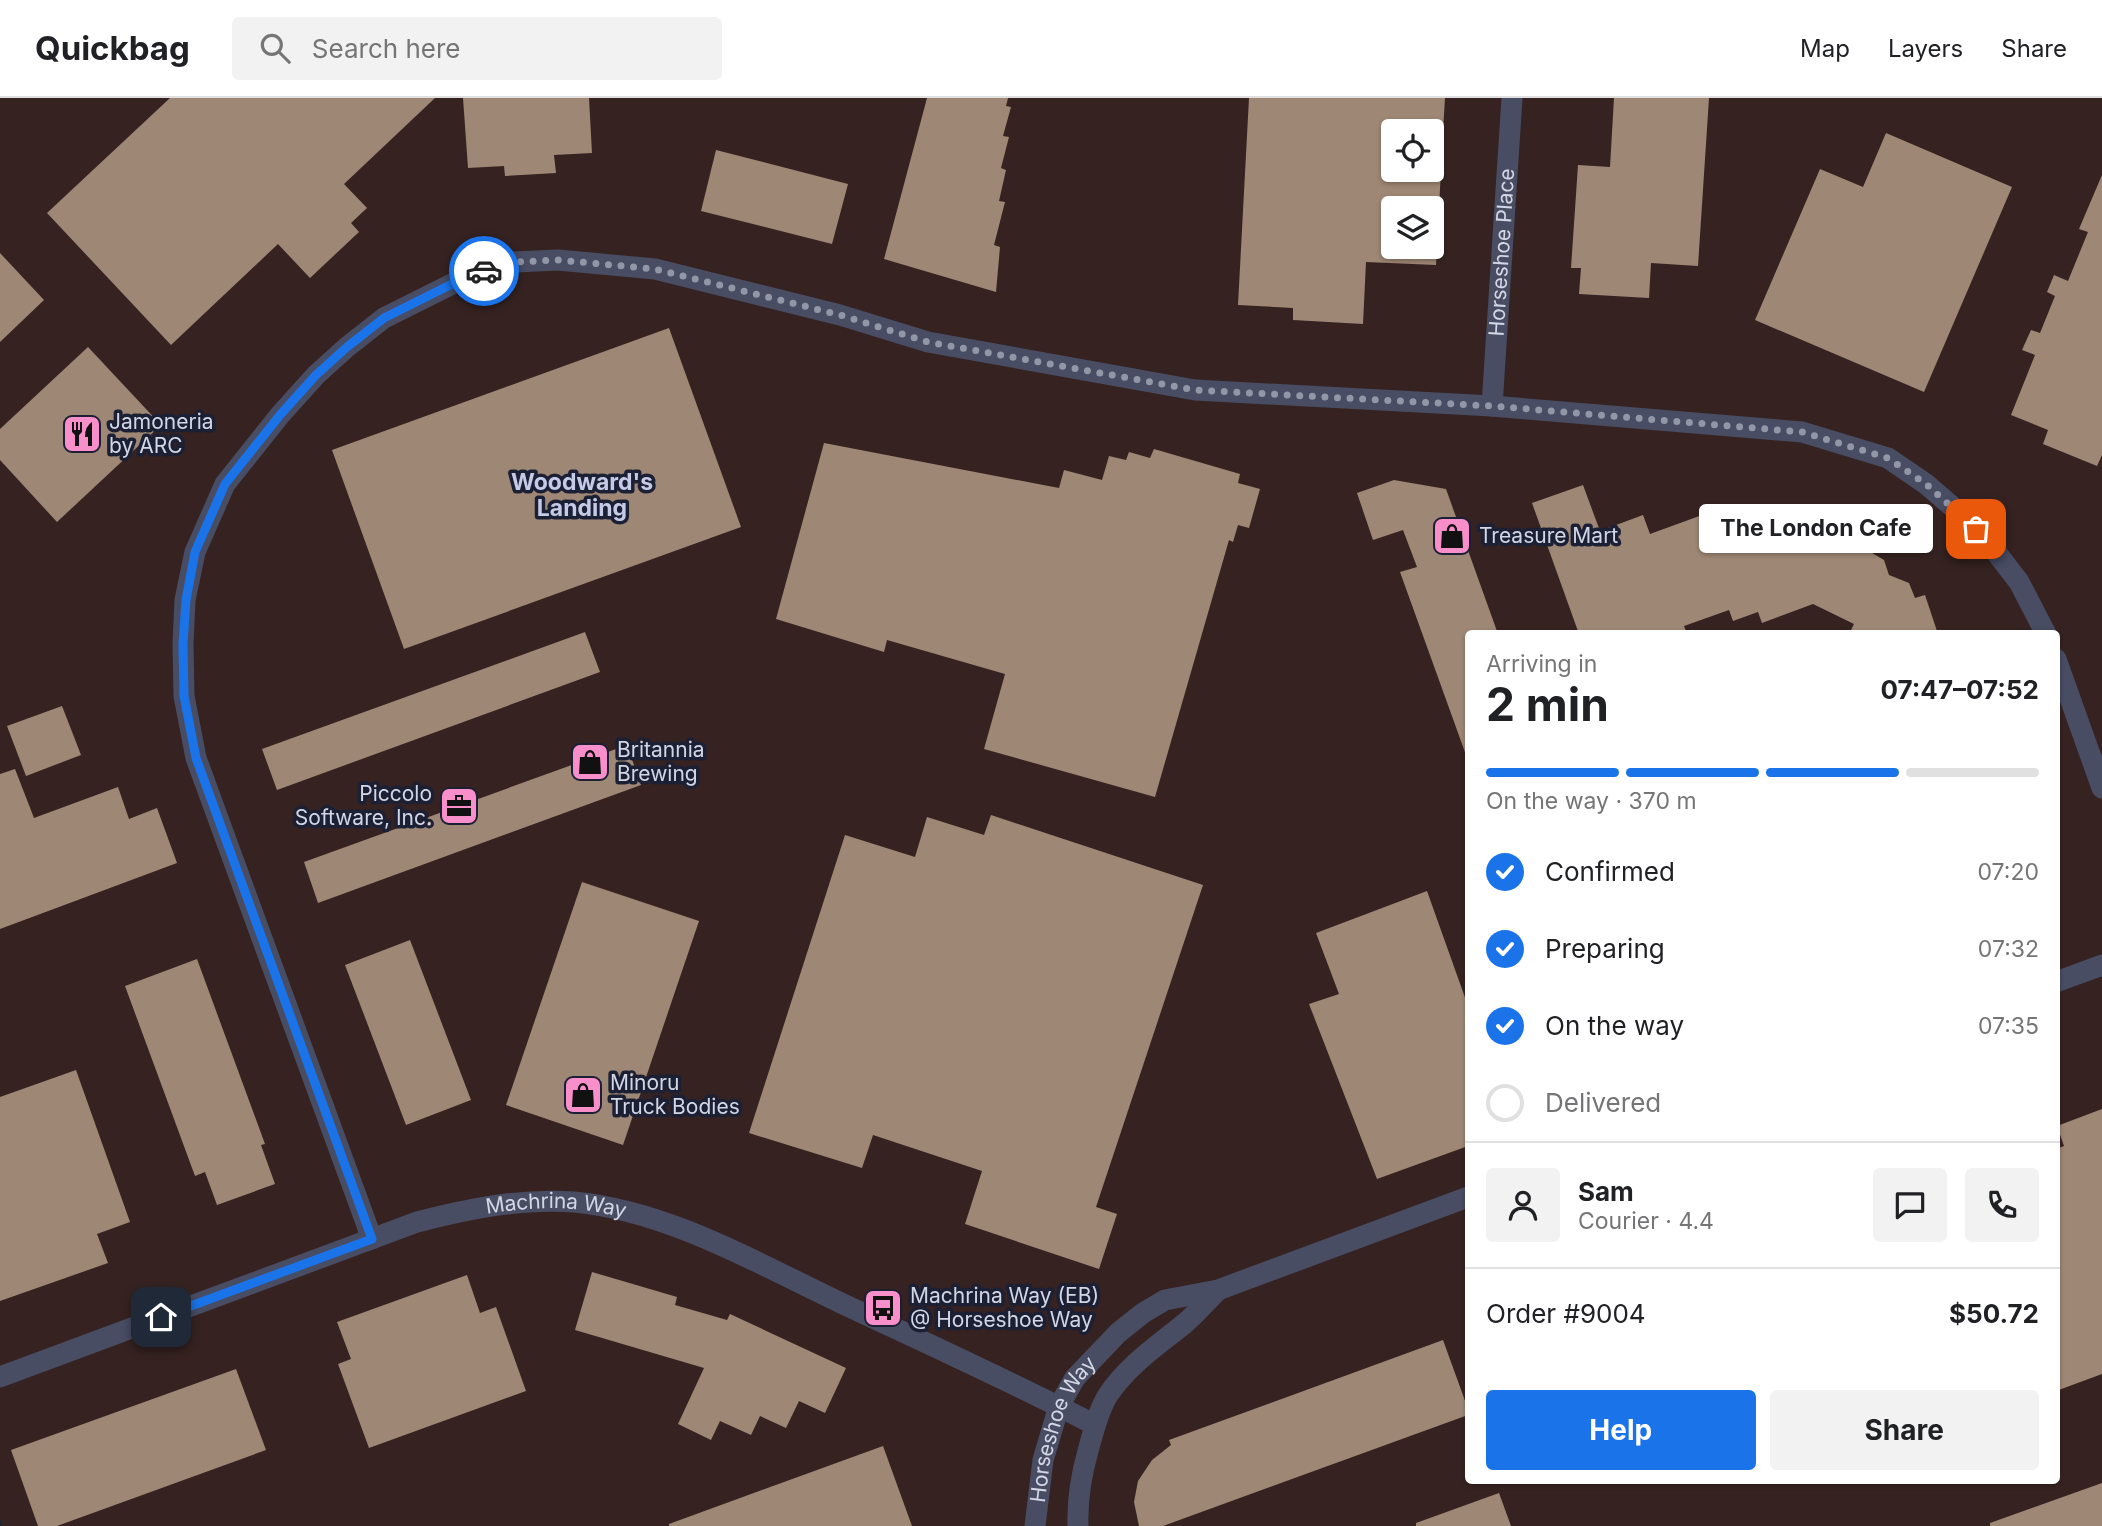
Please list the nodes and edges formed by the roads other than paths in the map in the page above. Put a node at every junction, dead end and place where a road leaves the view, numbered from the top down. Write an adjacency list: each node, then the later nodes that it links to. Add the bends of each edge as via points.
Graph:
1 (1511, 98): 2 (street, Horseshoe Place)
2 (1492, 406): 3 (street, via 1802,432 1888,458 1926,484 1989,543 2019,582); 9 (street, via 1195,390 928,342 655,269 558,260 515,262 468,276 384,318 316,375 225,484 195,552 183,644 184,696 196,758)
3 (2044, 630)
4 (2060, 670): 5 (street)
5 (2102, 788)
6 (2102, 965): 7 (street)
7 (2060, 981)
8 (1465, 1198): 10 (street, Horseshoe Way)
9 (372, 1239): 11 (street, Machrina Way); 12 (street, Machrina Way, via 470,1208 573,1202 613,1209 734,1252)
10 (1218, 1290): 12 (street, Horseshoe Way, via 1166,1300 1143,1313 1084,1368); 13 (street, Horseshoe Way, via 1126,1373 1107,1396)
11 (0, 1377)
12 (1059, 1406): 13 (street, Machrina Way); 14 (street, Horseshoe Way, via 1043,1461)
13 (1096, 1425): 15 (street, Horseshoe Way, via 1083,1469)
14 (1035, 1526)
15 (1078, 1526)

